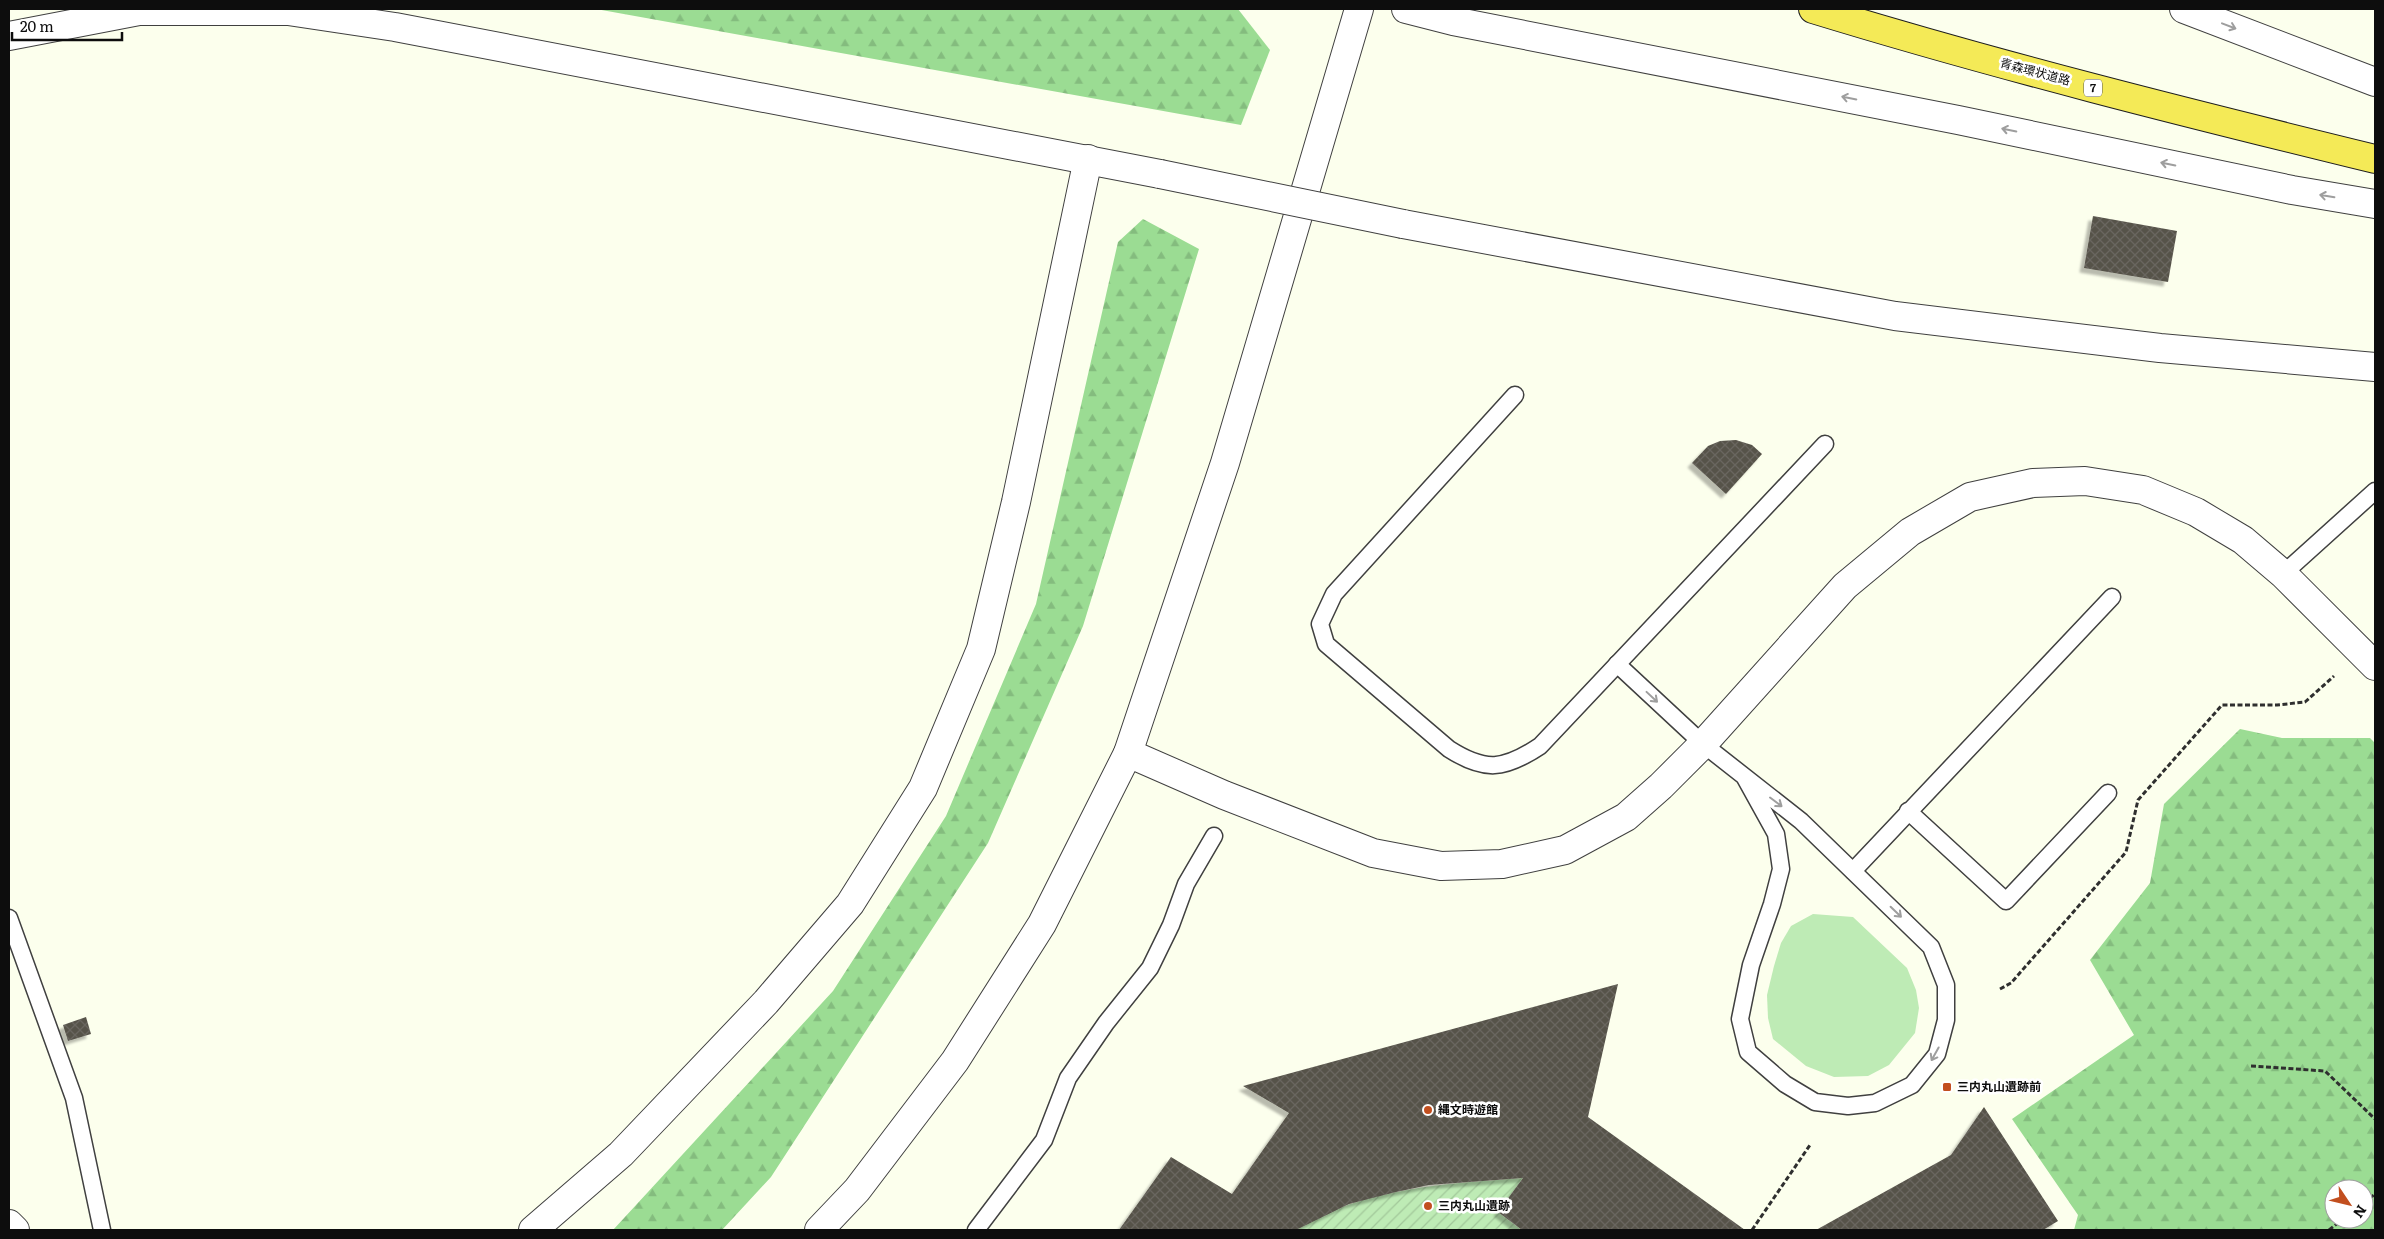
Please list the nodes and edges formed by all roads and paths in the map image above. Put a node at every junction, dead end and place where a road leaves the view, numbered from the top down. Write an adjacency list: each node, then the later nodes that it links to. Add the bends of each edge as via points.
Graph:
1 (1359, 9): 20 (street, via 1225,463)
2 (1406, 9): 9 (street, one-way to 2, via 2292,190)
3 (1813, 9): 8 (highway, 青森環状道路 / 7, via 2136,100)
4 (2184, 9): 6 (street, one-way to 6)
5 (9, 36): 7 (street, via 139,11 288,11 394,27)
6 (2375, 82)
7 (1088, 159): 10 (street, bridge, via 1403,224 1895,316 2160,348); 34 (street, via 1016,502 981,649 923,788 850,904 766,1002 621,1154)
8 (2375, 159)
9 (2375, 204)
10 (2375, 367)
11 (1515, 395): 16 (lane, via 1334,594 1320,624 1326,644 1449,749 1469,762 1491,765 1517,761 1540,746)
12 (1825, 444): 16 (lane)
13 (2373, 498): 14 (lane)
14 (2283, 574): 17 (street); 19 (street, via 2243,540 2204,517 2143,490 2085,481 2042,483 1970,497 1910,532 1846,586)
15 (2112, 597): 23 (lane)
16 (1617, 664): 19 (lane, one-way to 19)
17 (2375, 666)
18 (2334, 676): 27 (path, via 2305,702 2277,706 2222,705 2138,800 2126,852 2011,983)
19 (1703, 744): 20 (street, via 1626,817 1565,850 1502,864 1442,866 1373,853 1224,795); 21 (lane)
20 (1128, 753): 35 (street, via 1042,924 955,1061 857,1190)
21 (1745, 778): 25 (lane, one-way to 25, via 1800,821); 25 (lane, one-way to 21, via 1932,947 1946,984 1946,1020 1937,1054 1912,1085 1874,1104 1848,1106 1814,1102 1785,1084 1748,1052 1740,1020 1750,965 1781,869 1776,834)
22 (2108, 793): 23 (lane, via 2006,902)
23 (1908, 811): 25 (lane)
24 (1214, 836): 36 (lane, via 1186,884 1150,968 1068,1078 1044,1140)
25 (1853, 871)
26 (9, 918): 33 (lane, via 74,1098)
27 (2000, 989)
28 (2251, 1066): 29 (path, via 2324,1071)
29 (2375, 1119)
30 (1810, 1145): 37 (path)
31 (9, 1224): 32 (street)
32 (15, 1230)
33 (102, 1230)
34 (533, 1230)
35 (819, 1230)
36 (976, 1230)
37 (1752, 1230)

